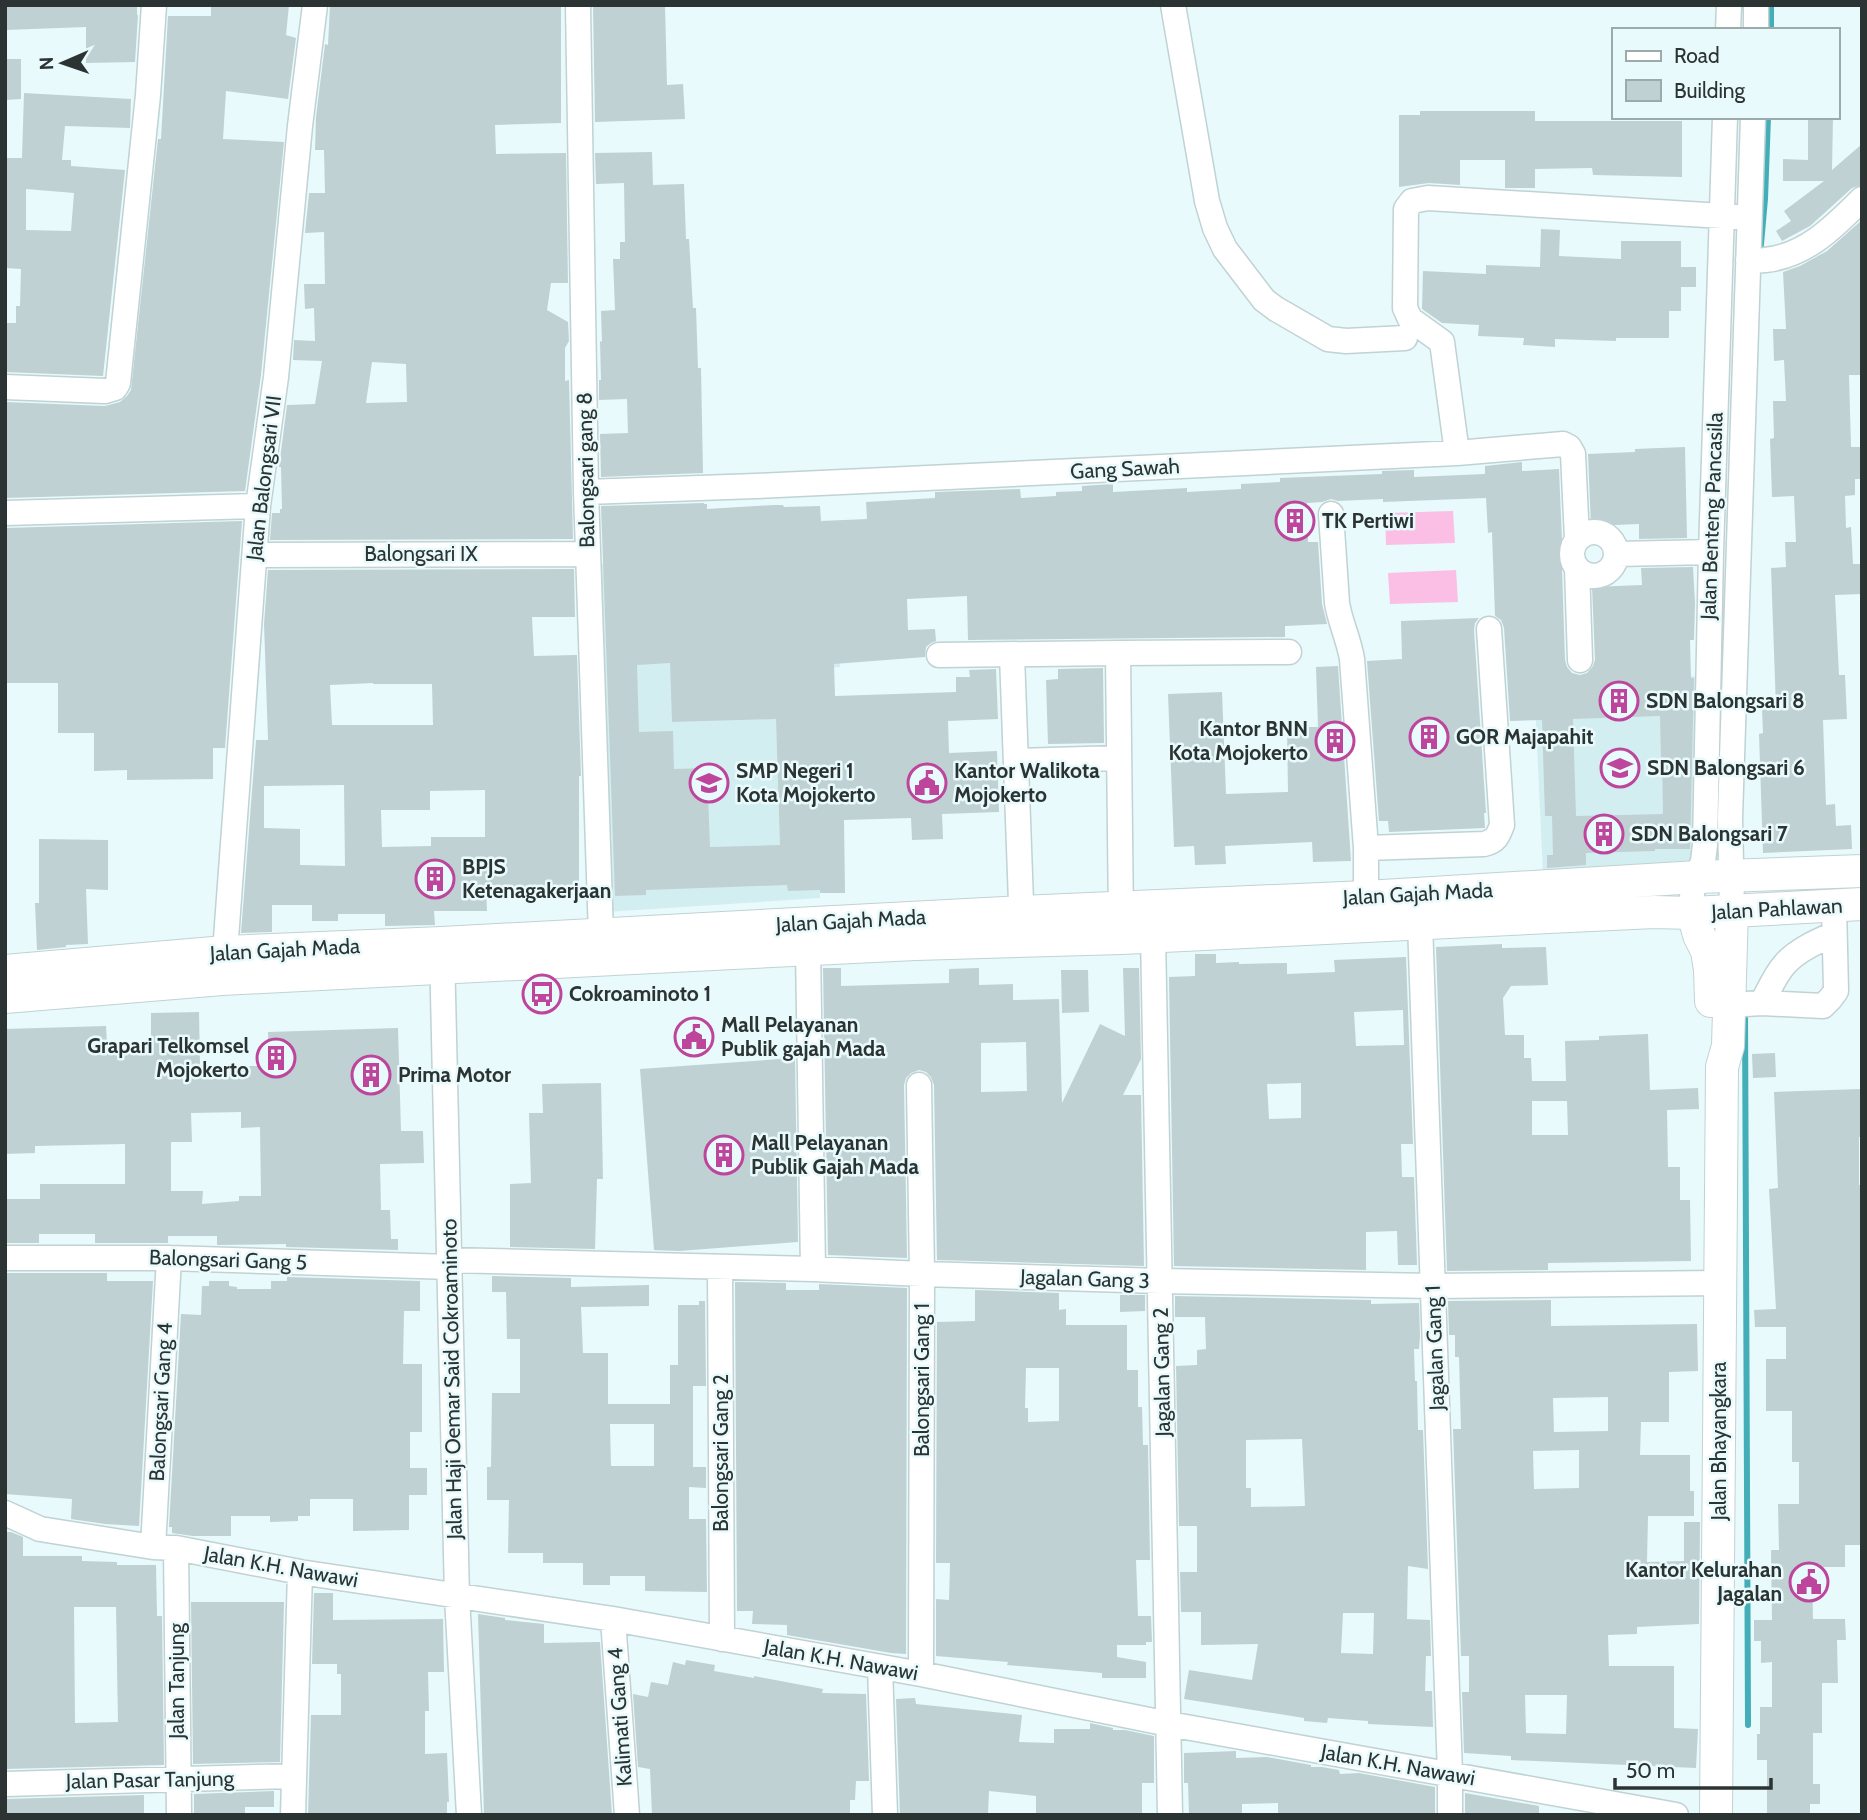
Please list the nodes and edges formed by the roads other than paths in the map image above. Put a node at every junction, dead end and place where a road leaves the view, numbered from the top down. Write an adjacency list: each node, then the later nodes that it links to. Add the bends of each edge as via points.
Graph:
1 (154, 5): 16 (street, via 118,383 105,391)
2 (315, 5): 21 (street, Jalan Balongsari VII)
3 (578, 5): 20 (street, Balongsari gang 8)
4 (1172, 5): 15 (street, via 1207,201 1225,249 1264,300 1319,335 1346,341)
5 (1729, 5): 7 (street)
6 (1756, 5): 8 (street)
7 (1728, 28)
8 (1756, 28)
9 (1725, 119): 12 (street, Jalan Benteng Pancasila)
10 (1753, 119): 13 (street, Jalan Benteng Pancasila)
11 (1862, 199): 14 (street, via 1808,246)
12 (1722, 216): 13 (street); 17 (street, via 1428,198 1412,201 1406,209 1405,308 1410,318 1442,342); 19 (street, Jalan Benteng Pancasila)
13 (1749, 218): 14 (street, Jalan Benteng Pancasila)
14 (1756, 260): 18 (street, Jalan Benteng Pancasila)
15 (1405, 338)
16 (5, 387)
17 (1457, 453): 20 (street, Gang Sawah); 24 (street, Gang Sawah, via 1567,445 1573,454)
18 (1742, 458): 19 (street); 40 (street, Jalan Benteng Pancasila)
19 (1714, 459): 25 (street, Jalan Benteng Pancasila)
20 (586, 492): 26 (street, Balongsari gang 8)
21 (258, 506): 22 (street); 28 (street, Jalan Balongsari VII)
22 (5, 513)
23 (1331, 514): 38 (street, via 1337,603 1352,659)
24 (1577, 539): 27 (street, via 1598,532 1611,539); 29 (street, via 1572,554)
25 (1711, 552): 27 (street); 41 (street, Jalan Benteng Pancasila, via 1705,845)
26 (588, 554): 28 (street, Balongsari IX); 49 (street, Balongsari gang 8)
27 (1616, 554): 29 (street, via 1605,573 1590,576)
28 (254, 555): 53 (street, Jalan Balongsari VII)
29 (1577, 568): 35 (street)
30 (1489, 629): 38 (street, via 1502,825 1498,836 1484,844)
31 (1289, 652): 32 (street)
32 (1118, 653): 34 (street); 36 (street)
33 (939, 655): 34 (street)
34 (1012, 655): 37 (street)
35 (1580, 660)
36 (1119, 758): 37 (street); 46 (street)
37 (1016, 761): 48 (street)
38 (1366, 848): 42 (street)
39 (1862, 871): 40 (main road, Jalan Pahlawan)
40 (1732, 876): 41 (main road, Jalan Pahlawan); 43 (street, Jalan Bhayangkara)
41 (1698, 877): 42 (main road, Jalan Gajah Mada); 44 (street, Jalan Benteng Pancasila, via 1692,892)
42 (1366, 897): 46 (main road, Jalan Gajah Mada)
43 (1732, 910): 44 (main road, Jalan Pahlawan); 45 (main road, Jalan Pahlawan); 57 (main road, Jalan Bhayangkara)
44 (1693, 913): 47 (main road, Jalan Gajah Mada); 58 (main road, Jalan Bhayangkara, via 1707,951 1713,1047)
45 (1843, 914): 57 (street); 57 (street, via 1836,991 1823,1006)
46 (1121, 923): 48 (main road, Jalan Gajah Mada); 50 (main road, Jalan Gajah Mada)
47 (1420, 923): 50 (main road, Jalan Gajah Mada); 68 (street, Jagalan Gang 1)
48 (1022, 927): 51 (main road, Jalan Gajah Mada); 52 (main road, Jalan Gajah Mada)
49 (601, 934): 51 (main road, Jalan Gajah Mada); 54 (main road, Jalan Gajah Mada)
50 (1153, 936): 66 (street, Jagalan Gang 2)
51 (633, 945): 52 (main road, Jalan Gajah Mada); 54 (main road, Jalan Gajah Mada)
52 (808, 949): 64 (street)
53 (225, 952): 54 (main road, Jalan Gajah Mada); 55 (main road, Jalan Gajah Mada)
54 (442, 956): 56 (main road, Jalan Gajah Mada); 62 (street, Jalan Haji Oemar Said Cokroaminoto)
55 (5, 971)
56 (5, 997)
57 (1746, 1004): 58 (main road, Jalan Bhayangkara)
58 (1721, 1067): 67 (main road, Jalan Bhayangkara)
59 (919, 1085): 65 (street, Balongsari Gang 1)
60 (5, 1258): 61 (street, Balongsari Gang 5)
61 (169, 1258): 62 (street, Balongsari Gang 5); 70 (street, Balongsari Gang 4)
62 (450, 1263): 63 (street, Jagalan Gang 3); 72 (street, Jalan Haji Oemar Said Cokroaminoto)
63 (720, 1267): 64 (street, Jagalan Gang 3); 74 (street, Balongsari Gang 2)
64 (813, 1269): 65 (street, Jagalan Gang 3)
65 (922, 1274): 66 (street, Jagalan Gang 3); 76 (street, Balongsari Gang 1)
66 (1161, 1281): 68 (street, Jagalan Gang 3); 77 (street, Jagalan Gang 2)
67 (1720, 1283): 68 (street, Jagalan Gang 3); 90 (main road, Jalan Bhayangkara)
68 (1433, 1286): 78 (street, Jagalan Gang 1)
69 (5, 1513): 70 (street, Jalan K.H. Nawawi, via 40,1529)
70 (165, 1547): 71 (street, Jalan K.H. Nawawi); 80 (street, Jalan Tanjung)
71 (300, 1572): 72 (street, Jalan K.H. Nawawi); 79 (street)
72 (457, 1597): 73 (street, Jalan K.H. Nawawi); 84 (street, Jalan Haji Oemar Said Cokroaminoto)
73 (613, 1619): 74 (street, Jalan K.H. Nawawi); 85 (street, Kalimati Gang 4)
74 (722, 1639): 75 (street, Jalan K.H. Nawawi)
75 (880, 1667): 76 (street, Jalan K.H. Nawawi); 86 (street)
76 (921, 1674): 77 (street, Jalan K.H. Nawawi)
77 (1169, 1724): 78 (street, Jalan K.H. Nawawi); 87 (street, Jagalan Gang 2)
78 (1450, 1774): 88 (street, Jagalan Gang 1); 89 (street, Jalan K.H. Nawawi)
79 (294, 1776): 80 (street, Jalan Pasar Tanjung); 83 (street)
80 (178, 1780): 81 (street, Jalan Pasar Tanjung); 82 (street, Jalan Tanjung)
81 (5, 1784)
82 (179, 1815)
83 (293, 1815)
84 (469, 1815)
85 (627, 1815)
86 (885, 1815)
87 (1170, 1815)
88 (1450, 1815)
89 (1676, 1815)
90 (1717, 1815)

